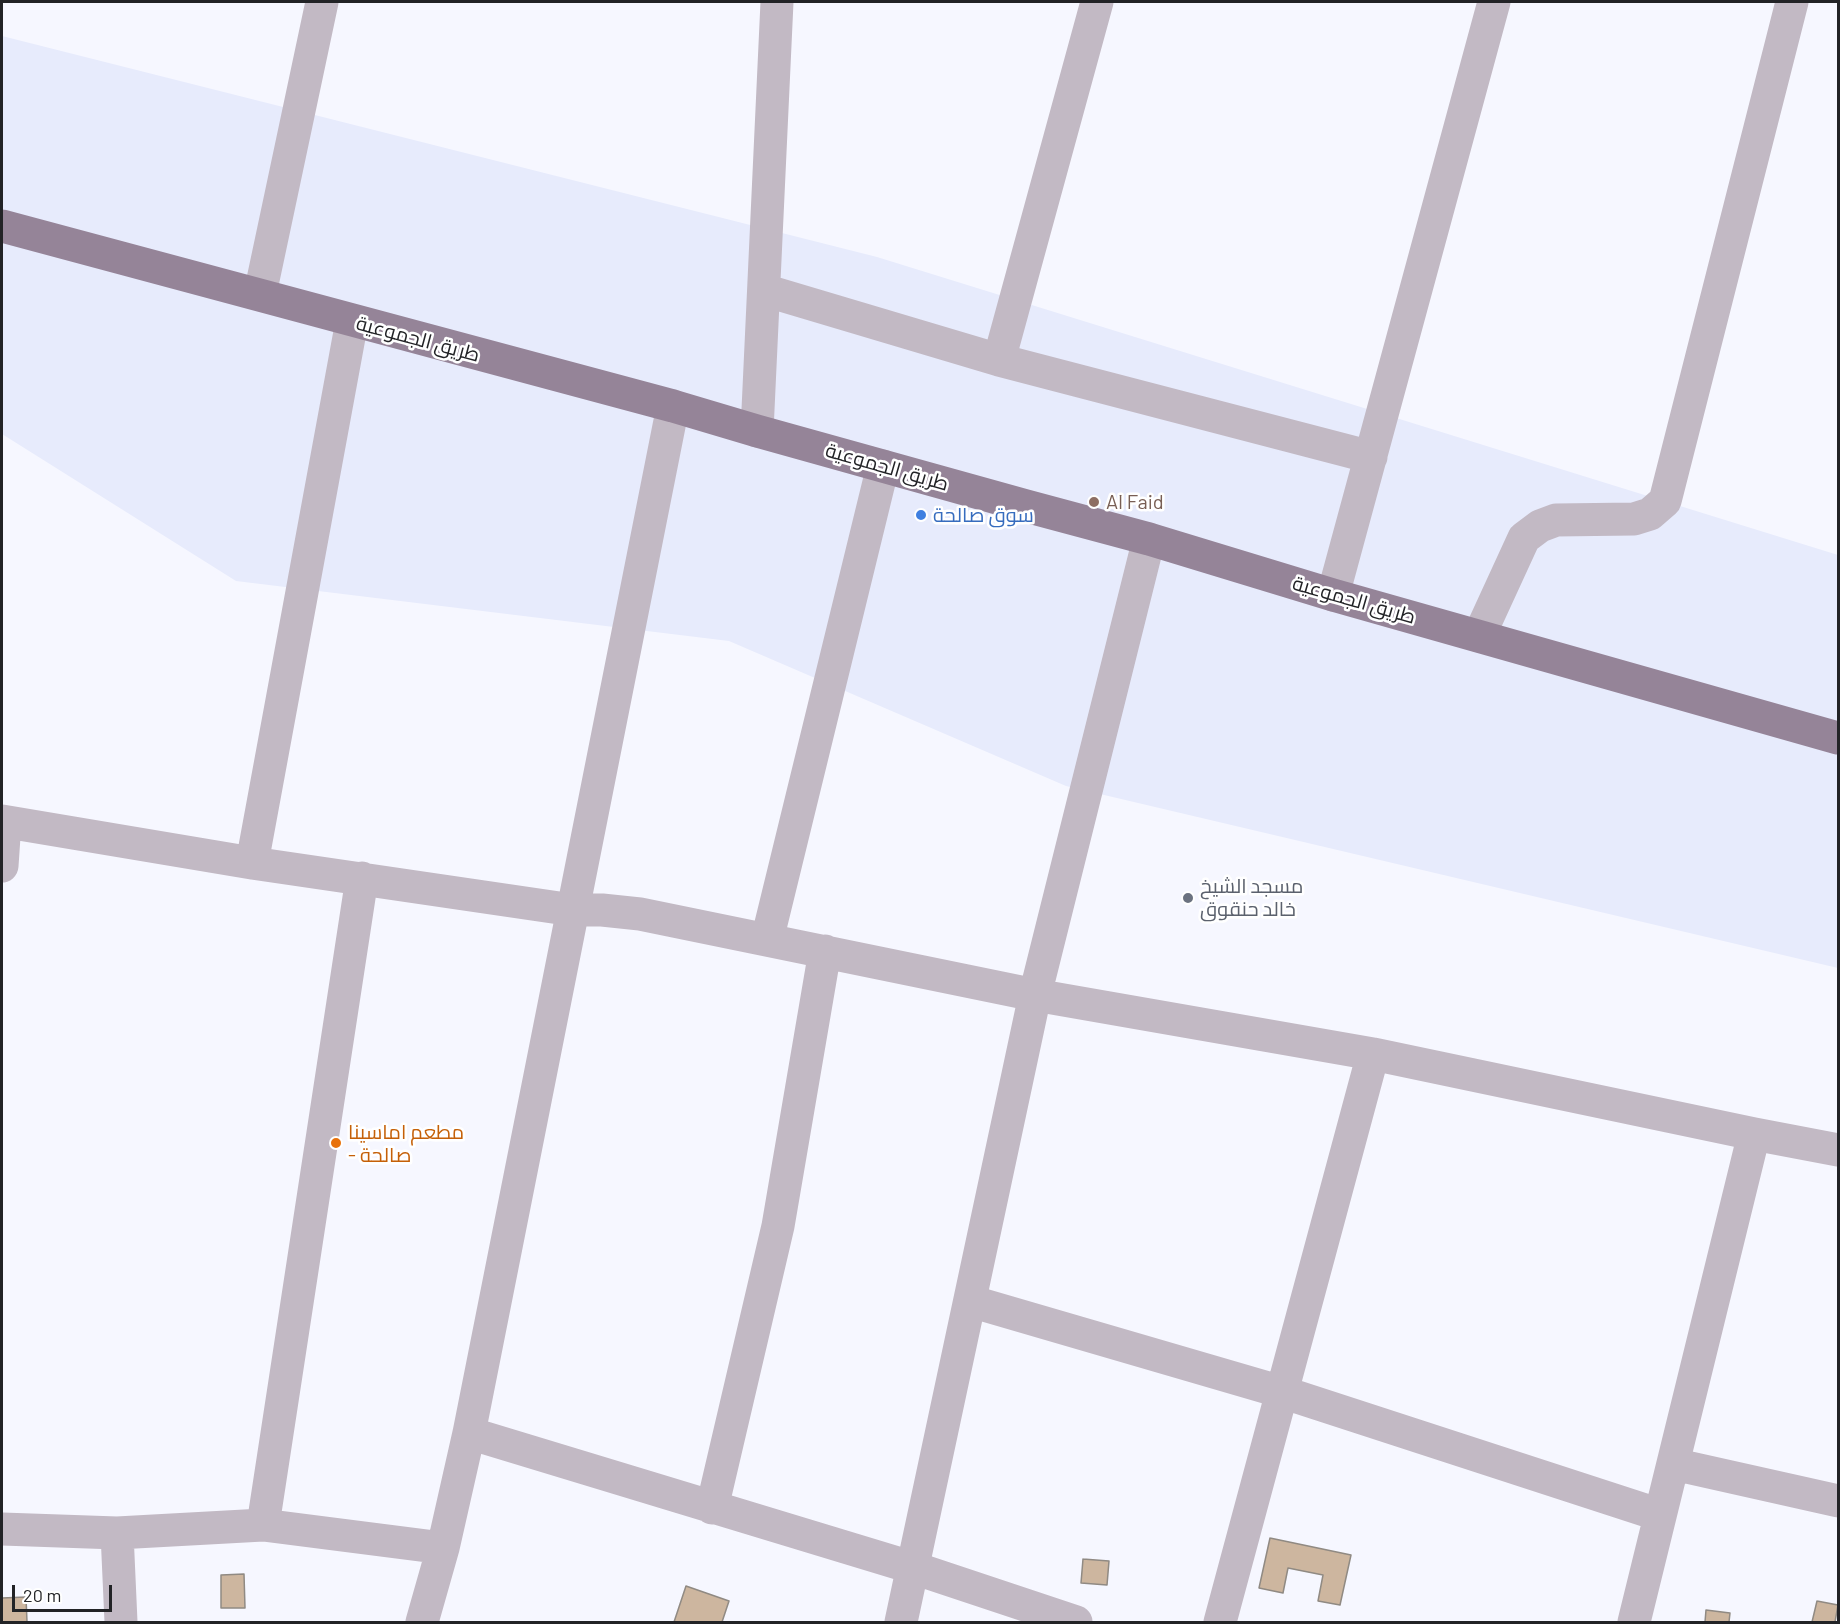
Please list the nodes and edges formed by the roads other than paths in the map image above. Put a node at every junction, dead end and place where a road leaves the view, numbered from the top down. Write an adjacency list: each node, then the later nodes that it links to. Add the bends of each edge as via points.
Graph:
1 (322, 2): 8 (street)
2 (777, 2): 7 (street)
3 (1097, 2): 10 (street)
4 (1494, 2): 13 (street)
5 (1792, 2): 17 (street, via 1665,501 1650,514 1634,519 1556,520 1540,526 1524,538)
6 (2, 226): 8 (main road, طريق الجموعية)
7 (764, 290): 10 (street); 12 (street)
8 (260, 294): 9 (main road, طريق الجموعية)
9 (352, 321): 11 (main road, طريق الجموعية); 20 (street)
10 (999, 360): 13 (street)
11 (673, 406): 12 (main road, طريق الجموعية); 23 (street)
12 (757, 431): 14 (main road, طريق الجموعية)
13 (1371, 457): 16 (street)
14 (883, 466): 15 (main road, طريق الجموعية); 24 (street)
15 (1149, 538): 16 (main road, طريق الجموعية); 26 (street)
16 (1333, 595): 17 (main road, طريق الجموعية)
17 (1479, 636): 18 (main road, طريق الجموعية)
18 (1839, 738)
19 (3, 821): 20 (street); 21 (street)
20 (252, 863): 22 (street)
21 (2, 866)
22 (362, 878): 23 (street); 37 (street)
23 (573, 910): 24 (street, via 639,914); 32 (street)
24 (767, 939): 25 (street)
25 (825, 951): 26 (street); 35 (street, via 778,1226)
26 (1035, 995): 27 (street); 30 (street)
27 (1373, 1054): 28 (street); 31 (street)
28 (1754, 1134): 29 (street); 33 (street)
29 (1839, 1150)
30 (970, 1301): 31 (street); 41 (street)
31 (1282, 1392): 36 (street); 46 (street)
32 (469, 1433): 35 (street); 40 (street)
33 (1673, 1464): 34 (street); 36 (street)
34 (1839, 1501)
35 (712, 1508): 41 (street)
36 (1660, 1515): 47 (street)
37 (263, 1525): 39 (street); 40 (street)
38 (2, 1529): 39 (street)
39 (117, 1533): 42 (street)
40 (443, 1548): 43 (street)
41 (914, 1568): 44 (street); 45 (street)
42 (121, 1623)
43 (422, 1623)
44 (901, 1623)
45 (1076, 1623)
46 (1220, 1623)
47 (1634, 1623)

